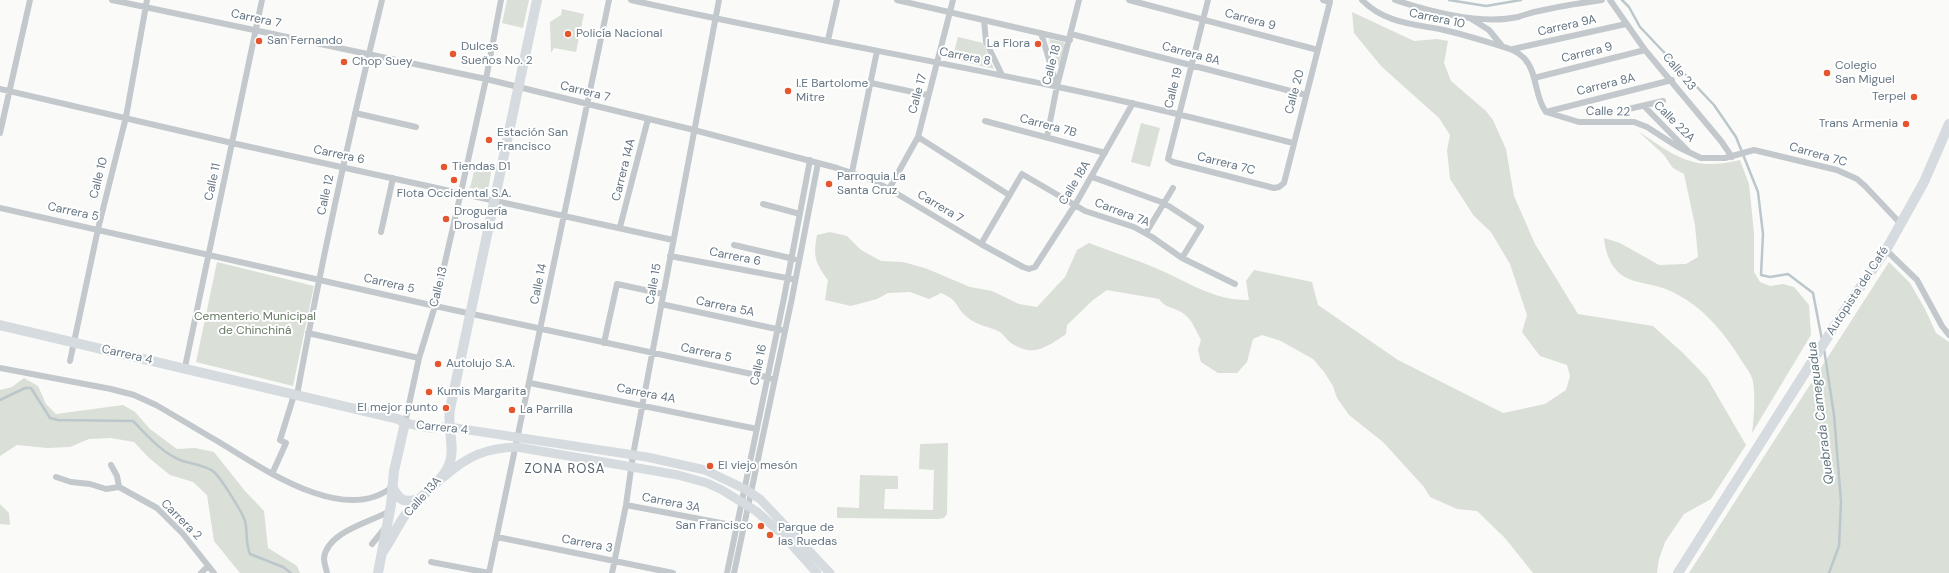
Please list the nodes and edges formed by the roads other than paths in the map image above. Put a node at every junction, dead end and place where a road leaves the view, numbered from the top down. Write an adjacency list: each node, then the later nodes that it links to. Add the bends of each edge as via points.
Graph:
1 (30, 0): 49 (street)
2 (112, 0): 22 (street, Carrera 7)
3 (147, 0): 22 (street, Calle 10)
4 (262, 0): 29 (street, Calle 11)
5 (382, 0): 38 (street, Calle 12)
6 (501, 0): 43 (street, Calle 13)
7 (537, 0): 47 (main road, Calle 13A)
8 (609, 0): 54 (street, Calle 14)
9 (631, 0): 25 (street, Carrera 8)
10 (719, 0): 25 (street, Calle 15)
11 (837, 0): 32 (street)
12 (897, 0): 23 (street, Carrera 8A)
13 (953, 0): 23 (street, Calle 17)
14 (1079, 0): 31 (street, Calle 18)
15 (1129, 0): 26 (street, Carrera 9)
16 (1208, 0): 26 (street, Calle 19)
17 (1362, 0): 33 (street, Carrera 10, via 1383,16 1398,22 1450,32)
18 (1395, 0): 24 (street, via 1420,9)
19 (1602, 0): 24 (street, via 1518,17)
20 (1610, 0): 28 (street, Calle 23)
21 (1327, 1): 35 (street, Calle 20)
22 (145, 7): 29 (street, Carrera 7); 60 (street, Calle 10)
23 (951, 12): 27 (street, Carrera 8A); 39 (street, Calle 17)
24 (1468, 17): 33 (street, via 1489,30)
25 (714, 19): 32 (street, Carrera 8); 65 (street, Calle 15)
26 (1203, 19): 35 (street, Carrera 9); 40 (street, Calle 19)
27 (984, 20): 30 (street, Carrera 8A); 41 (street, via 986,42)
28 (1626, 24): 34 (street, Carrera 9A); 36 (street, Calle 23)
29 (255, 30): 38 (street, Carrera 7); 69 (street, Calle 11)
30 (1041, 33): 31 (street, Carrera 8A); 46 (street)
31 (1070, 37): 40 (street, Carrera 8A); 46 (street, Calle 18)
32 (828, 40): 37 (street, Carrera 8)
33 (1503, 47): 34 (street, Carrera 10)
34 (1513, 49): 42 (street, via 1525,59)
35 (1318, 50): 51 (street, Calle 20)
36 (1645, 50): 42 (street, Carrera 9); 44 (street, Calle 23)
37 (877, 51): 39 (street, Carrera 8); 45 (street)
38 (368, 54): 43 (street, Carrera 7); 58 (street, Calle 12)
39 (938, 63): 41 (street, Carrera 8); 50 (street, Calle 17)
40 (1191, 65): 51 (street, Carrera 8A); 59 (street, Calle 19)
41 (1002, 75): 46 (street, Carrera 8)
42 (1534, 78): 57 (street, via 1540,102)
43 (486, 79): 47 (street, Carrera 7); 84 (street, Calle 13)
44 (1672, 80): 57 (street, Carrera 8A); 73 (street, Calle 23)
45 (871, 83): 50 (street); 78 (street)
46 (1057, 86): 53 (street, Carrera 8); 68 (street, Calle 18)
47 (519, 87): 54 (street, Carrera 7); 86 (main road, Calle 13A)
48 (0, 89): 49 (street, Carrera 6)
49 (8, 90): 60 (street, Carrera 6); 66 (street)
50 (928, 95): 67 (street, Calle 17)
51 (1306, 95): 70 (street, Calle 20)
52 (1663, 101): 55 (street)
53 (1133, 103): 59 (street, Carrera 8); 72 (street, Calle 18A)
54 (588, 104): 61 (street, Carrera 7); 92 (street, Calle 14)
55 (1644, 106): 56 (street); 71 (street, Calle 22A)
56 (1620, 111)
57 (1546, 112): 71 (street, Calle 22, via 1579,122 1634,122)
58 (355, 113): 64 (street); 77 (street, Calle 12)
59 (1179, 114): 70 (street, Carrera 8); 74 (street, Calle 19)
60 (126, 117): 69 (street, Carrera 6); 95 (street, Calle 10)
61 (648, 119): 65 (street, Carrera 7); 94 (street, Carrera 14A)
62 (985, 121): 68 (street, Carrera 7B)
63 (1949, 124): 93 (main road, Autopista del Café, via 1924,182)
64 (416, 127)
65 (694, 130): 75 (street, Carrera 7); 98 (street, Calle 15)
66 (0, 133)
67 (918, 137): 83 (street, Calle 17); 85 (street)
68 (1047, 137): 72 (street, Carrera 7B)
69 (232, 143): 77 (street, Carrera 6); 102 (street, Calle 11)
70 (1293, 143): 81 (street, Calle 20, via 1284,183)
71 (1689, 152): 73 (street, Calle 22, via 1701,158)
72 (1105, 153): 79 (street, Calle 18A)
73 (1734, 156): 93 (street, Carrera 7C, via 1754,150 1763,151 1847,174 1865,186)
74 (1168, 159): 81 (street, Carrera 7C, via 1274,188)
75 (810, 160): 76 (street, Carrera 7); 91 (street, Calle 16)
76 (818, 163): 78 (street, Carrera 7); 106 (street, Calle 16)
77 (344, 168): 80 (street, Carrera 6); 110 (street, Calle 12)
78 (852, 172): 83 (street, Carrera 7)
79 (1092, 177): 87 (street); 89 (street, Calle 18A)
80 (393, 178): 84 (street, Carrera 6); 96 (street)
81 (1279, 187)
82 (1173, 188): 87 (street)
83 (889, 189): 99 (street, Carrera 7)
84 (461, 192): 86 (street, Carrera 6); 114 (street, Calle 13)
85 (1010, 195): 89 (street, Carrera 7A, via 1022,174); 99 (street)
86 (495, 199): 92 (street, Carrera 6); 115 (main road, Calle 13A)
87 (1164, 202): 97 (street); 105 (street, via 1201,227)
88 (763, 204): 91 (street)
89 (1075, 205): 97 (street, Carrera 7A); 107 (street, Calle 18A, via 1035,267)
90 (0, 208): 95 (street, Carrera 5)
91 (800, 214): 104 (street, Calle 16)
92 (565, 215): 94 (street, Carrera 6); 117 (street, Calle 14)
93 (1900, 223): 101 (main road, Autopista del Café)
94 (620, 227): 98 (street, Carrera 6)
95 (98, 229): 102 (street, Carrera 5); 122 (street, Calle 10)
96 (381, 232)
97 (1146, 233): 105 (street, Carrera 7A)
98 (673, 240): 103 (street, Calle 15)
99 (981, 244): 107 (street, Carrera 7)
100 (734, 245): 104 (street, Carrera 6)
101 (1886, 250): 121 (street, via 1917,280); 172 (main road, Autopista del Café)
102 (209, 256): 110 (street, Carrera 5); 127 (street, Calle 11)
103 (670, 256): 108 (street, Carrera 6); 112 (street, Calle 15)
104 (791, 258): 106 (street, Carrera 6); 108 (street, Calle 16)
105 (1182, 258): 111 (street, Carrera 7A)
106 (799, 260): 109 (street, Calle 16)
107 (1029, 269)
108 (788, 278): 109 (street, Carrera 6); 118 (street, Calle 16)
109 (795, 279): 119 (street, Calle 16)
110 (320, 280): 114 (street, Carrera 5); 120 (street, Calle 12)
111 (1235, 284)
112 (663, 294): 113 (street, Calle 15); 123 (street, via 617,284)
113 (662, 304): 118 (street, Carrera 5A); 124 (street, Calle 15)
114 (435, 306): 115 (street, Carrera 5); 125 (street, Calle 13)
115 (470, 313): 117 (street, Carrera 5); 135 (main road, Calle 13A)
116 (0, 325): 122 (main road, Carrera 4)
117 (541, 329): 123 (street, Carrera 5); 131 (street, Calle 14)
118 (777, 329): 119 (street, Carrera 5A); 129 (street, Calle 16)
119 (785, 330): 130 (street, Calle 16)
120 (308, 333): 125 (street); 132 (street, Calle 12)
121 (1949, 335)
122 (72, 342): 126 (street, Calle 10); 127 (main road, Carrera 4)
123 (604, 343): 124 (street, Carrera 5)
124 (652, 353): 129 (street, Carrera 5); 133 (street, Calle 15)
125 (419, 358): 134 (street, Calle 13)
126 (70, 361)
127 (185, 367): 132 (main road, Carrera 4)
128 (0, 368): 142 (street, via 134,395)
129 (767, 377): 130 (street, Carrera 5); 136 (street, Calle 16)
130 (775, 379): 147 (street, Calle 16)
131 (530, 383): 133 (street, Carrera 4A); 137 (street, Calle 14)
132 (296, 395): 134 (main road, Carrera 4, via 398,419); 142 (street, Calle 12, via 280,440 286,443)
133 (643, 404): 136 (street, Carrera 4A); 139 (street, Calle 15)
134 (405, 423): 135 (main road, Carrera 4, via 430,428); 146 (main road, Calle 13)
135 (449, 427): 137 (main road, Carrera 4); 144 (main road, Calle 13A, via 452,448 450,462)
136 (757, 429): 147 (street, Calle 16)
137 (519, 437): 138 (street, Calle 14); 139 (main road, Carrera 4)
138 (516, 447): 141 (main road, Carrera 4); 144 (main road, Carrera 4, via 498,448 477,454 455,466); 155 (street, Calle 14)
139 (633, 455): 141 (street, Calle 15); 147 (main road, Carrera 4, via 705,470)
140 (111, 465): 145 (street)
141 (631, 467): 149 (main road, Carrera 4, via 692,478); 150 (street, Calle 15)
142 (272, 474): 146 (street, via 317,494 350,500 373,498)
143 (56, 477): 145 (street, Carrera 2, via 106,489)
144 (435, 484): 148 (main road, Calle 13A)
145 (119, 487): 160 (street, Carrera 2, via 157,508 183,534)
146 (392, 488): 148 (main road, via 405,502); 151 (main road, Calle 13)
147 (748, 491): 149 (street, Calle 16); 154 (main road, Carrera 4, via 767,506)
148 (419, 499): 157 (main road, Calle 13A, via 405,515)
149 (745, 503): 152 (street, Calle 16); 154 (main road, Carrera 4); 169 (street, Calle 16)
150 (626, 505): 152 (street, Carrera 3A); 158 (street, Calle 15)
151 (388, 512): 153 (main road, Calle 13); 163 (street, via 337,538 325,553)
152 (737, 526): 168 (street, Calle 16)
153 (386, 527): 156 (street); 157 (main road, Calle 13)
154 (788, 535): 170 (main road, Carrera 4); 171 (main road, Carrera 4)
155 (497, 537): 158 (street, Carrera 3); 165 (street, Calle 14)
156 (372, 544)
157 (382, 553): 164 (main road, Calle 13)
158 (614, 561): 166 (street, Calle 15); 167 (street, Carrera 3)
159 (432, 562): 165 (street)
160 (208, 566): 161 (street); 162 (street, Carrera 2)
161 (200, 573)
162 (214, 573)
163 (327, 573)
164 (378, 573)
165 (489, 573)
166 (612, 573)
167 (674, 573)
168 (727, 573)
169 (734, 573)
170 (817, 573)
171 (830, 573)
172 (1678, 573)

